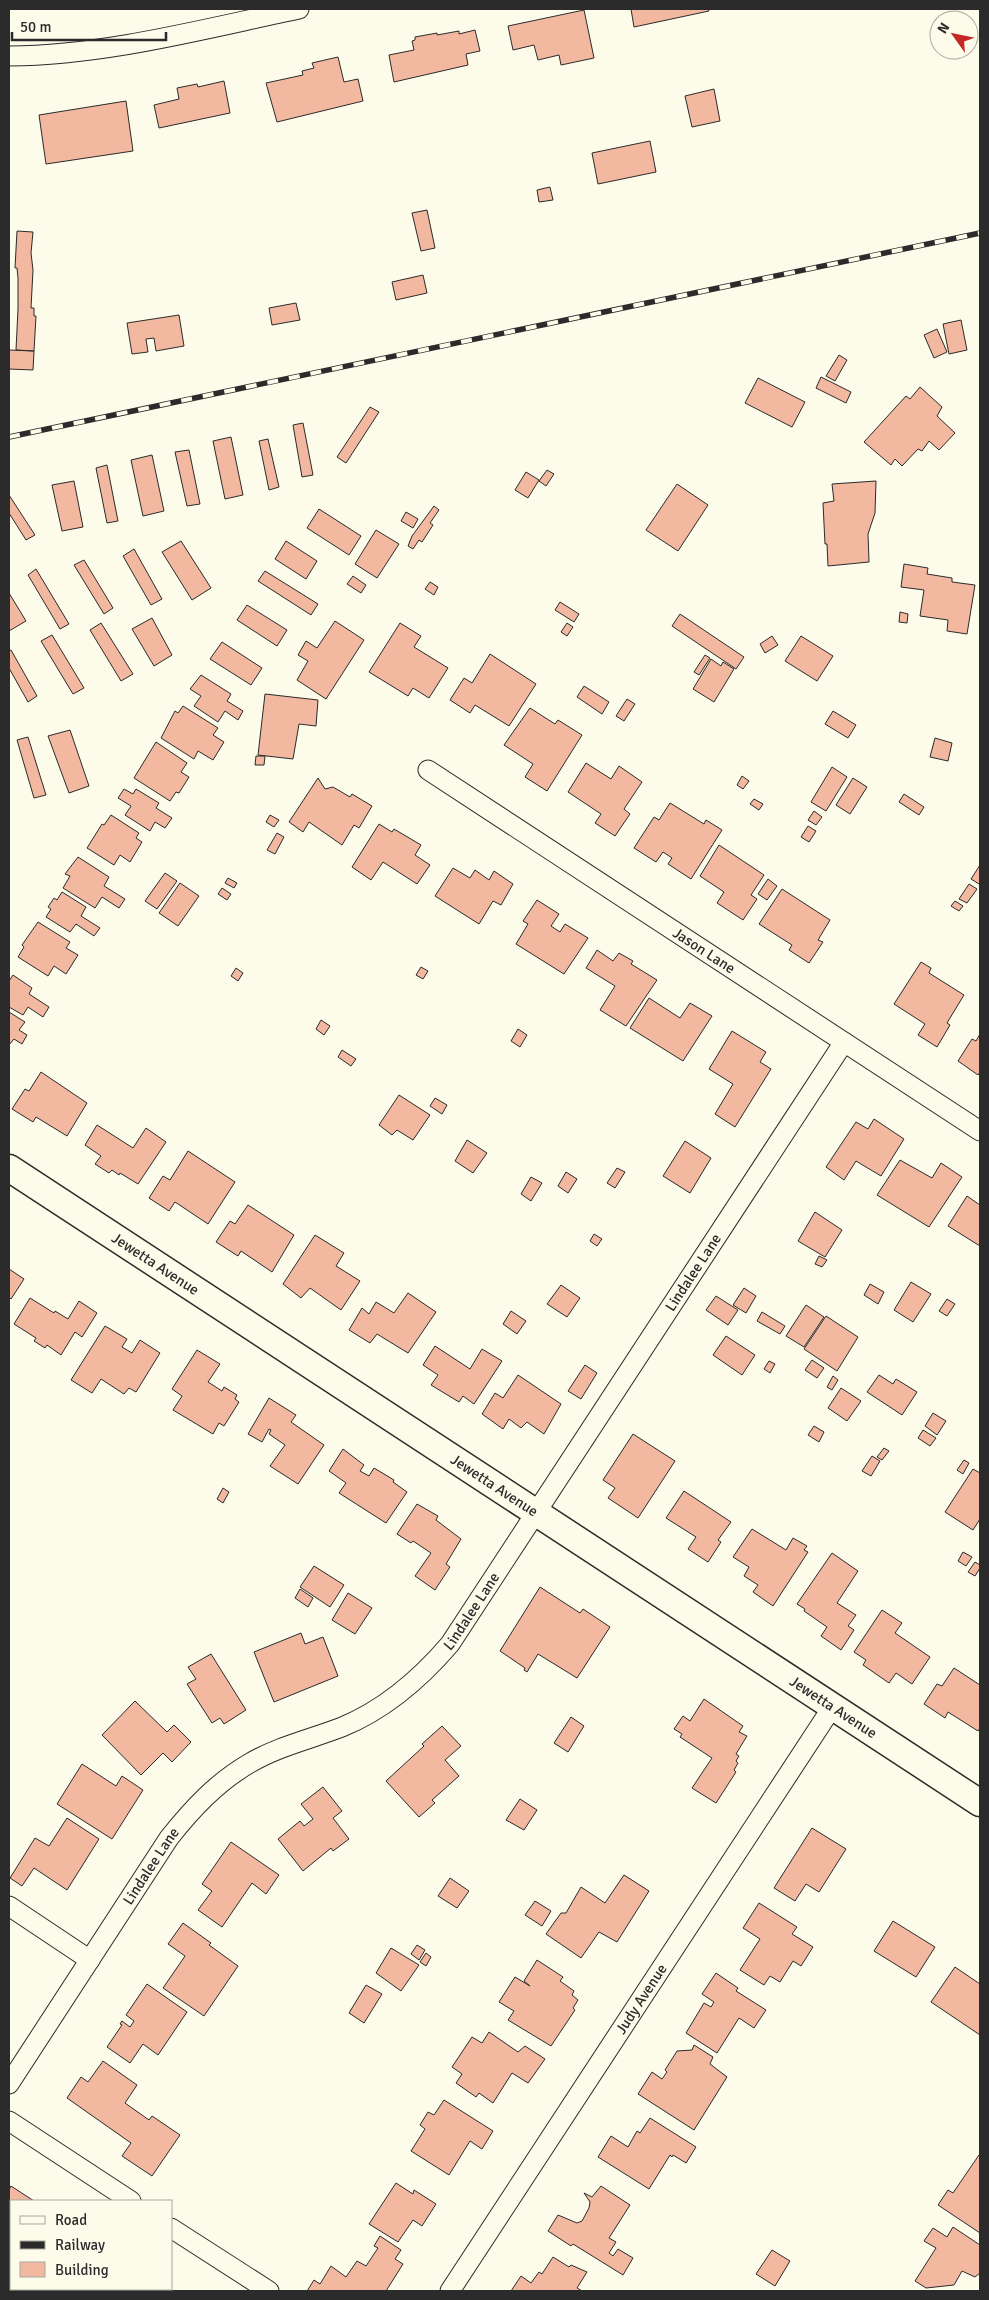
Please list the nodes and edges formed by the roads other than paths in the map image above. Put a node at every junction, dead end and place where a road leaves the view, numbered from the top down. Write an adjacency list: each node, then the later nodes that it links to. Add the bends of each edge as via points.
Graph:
1 (299, 9): 2 (street, via 104,50)
2 (9, 56)
3 (428, 770): 4 (street, Jason Lane)
4 (844, 1042): 5 (street, Jason Lane); 7 (street, Lindalee Lane)
5 (980, 1131)
6 (9, 1168): 7 (street, Jewetta Avenue)
7 (537, 1513): 8 (street, Jewetta Avenue); 11 (street, Lindalee Lane, via 450,1644 430,1668 374,1711 343,1726 280,1747 220,1784 191,1811 169,1838)
8 (833, 1706): 9 (street, Jewetta Avenue); 17 (street, Judy Avenue)
9 (980, 1803)
10 (9, 1906): 11 (street)
11 (90, 1960): 12 (street, Lindalee Lane)
12 (9, 2084)
13 (9, 2121): 14 (street)
14 (129, 2200)
15 (172, 2229): 16 (street)
16 (269, 2291)
17 (450, 2291)

